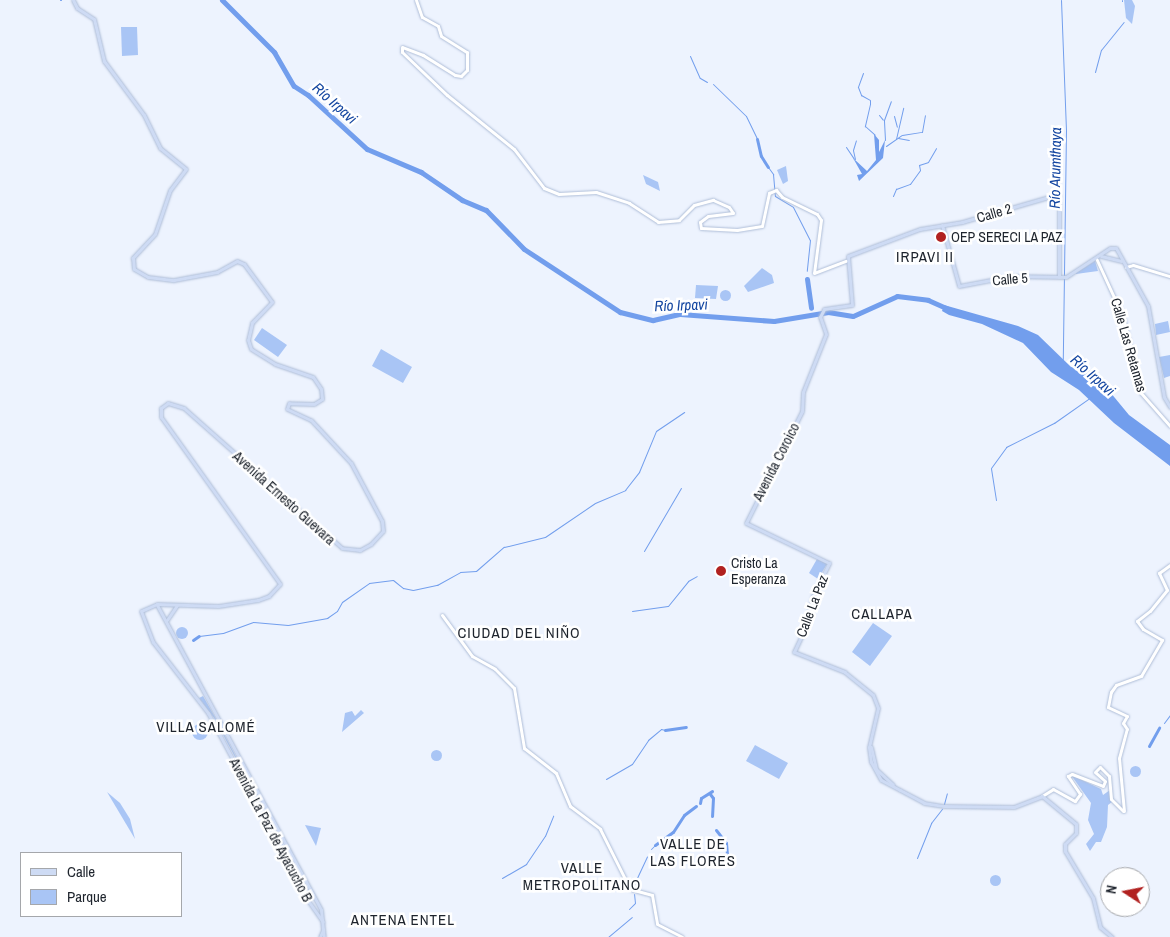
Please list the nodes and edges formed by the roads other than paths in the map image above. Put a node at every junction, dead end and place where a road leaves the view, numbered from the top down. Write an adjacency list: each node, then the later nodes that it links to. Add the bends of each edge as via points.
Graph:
1 (73, 0): 18 (main road, Avenida Ernesto Guevara, via 78,8 94,19 104,61 144,115 160,148 186,169 170,190 155,234 133,258 134,269 148,277 174,280 217,272 237,261 244,264 272,302 252,323 248,340 251,348 275,364 313,377 321,389 322,399 314,404 289,403 288,409 311,420 351,463 376,505 384,526 380,535 365,548 354,551 342,548 184,408 176,404 163,405 161,417 280,584 265,598 218,606)
2 (416, 0): 8 (street, via 422,17 438,26 441,36 467,52 467,70 461,76 455,75 423,55 402,47 402,52 447,95 514,149 527,169 550,191 559,194 596,192 629,203 658,222 679,220 694,206 713,200 731,208 733,213 708,216 700,222 701,228 737,230 762,226 774,190 785,199 818,214 814,273)
3 (942, 225): 8 (main road, Calle 2, via 920,229 850,255); 12 (main road, Calle 5, via 959,286 1012,276); 12 (main road, Calle 2, via 1059,194)
4 (1108, 250): 5 (main road, via 1115,247); 6 (main road); 7 (main road)
5 (1118, 253): 7 (main road); 9 (main road)
6 (1097, 257): 7 (main road); 12 (main road); 14 (street, Calle Las Retamas, via 1124,317 1140,393)
7 (1111, 257): 9 (main road)
8 (846, 261): 15 (main road, Avenida Coroico, via 852,304 824,310 820,317 826,334 803,392 802,411)
9 (1121, 262): 10 (main road)
10 (1126, 267): 11 (street, via 1133,265); 13 (main road, via 1148,306 1163,392)
11 (1170, 276)
12 (1062, 277)
13 (1170, 408)
14 (1170, 426)
15 (746, 522): 22 (main road, Calle La Paz, via 829,564 813,596 805,628 794,652 845,672 873,695 878,708 871,739 876,769 900,790 924,803 1014,807)
16 (1170, 565): 22 (street, via 1159,573 1167,590 1137,621 1142,629 1162,640 1141,676 1113,688 1108,708 1127,716 1123,723 1127,729 1119,758 1124,811 1111,799 1109,776 1100,767 1095,772 1105,781 1103,786 1072,774 1068,776 1080,794 1076,801 1053,789)
17 (157, 604): 18 (main road, Avenida Ernesto Guevara); 19 (main road, Avenida Ernesto Guevara); 21 (main road)
18 (178, 605): 21 (main road, via 171,610)
19 (141, 611): 23 (main road, Avenida La Paz de Ayacucho B, via 153,642 208,713 309,902)
20 (442, 614): 27 (street, via 472,656 495,669 514,688 524,748 556,773 570,806 600,829 630,889 652,895 656,922)
21 (167, 620): 23 (main road, via 321,910)
22 (1042, 796): 28 (main road, via 1076,824 1076,833 1065,844 1065,851 1093,898 1100,927)
23 (323, 922): 24 (main road)
24 (323, 930): 25 (main road); 26 (main road)
25 (320, 937)
26 (324, 937)
27 (682, 937)
28 (1112, 937)

